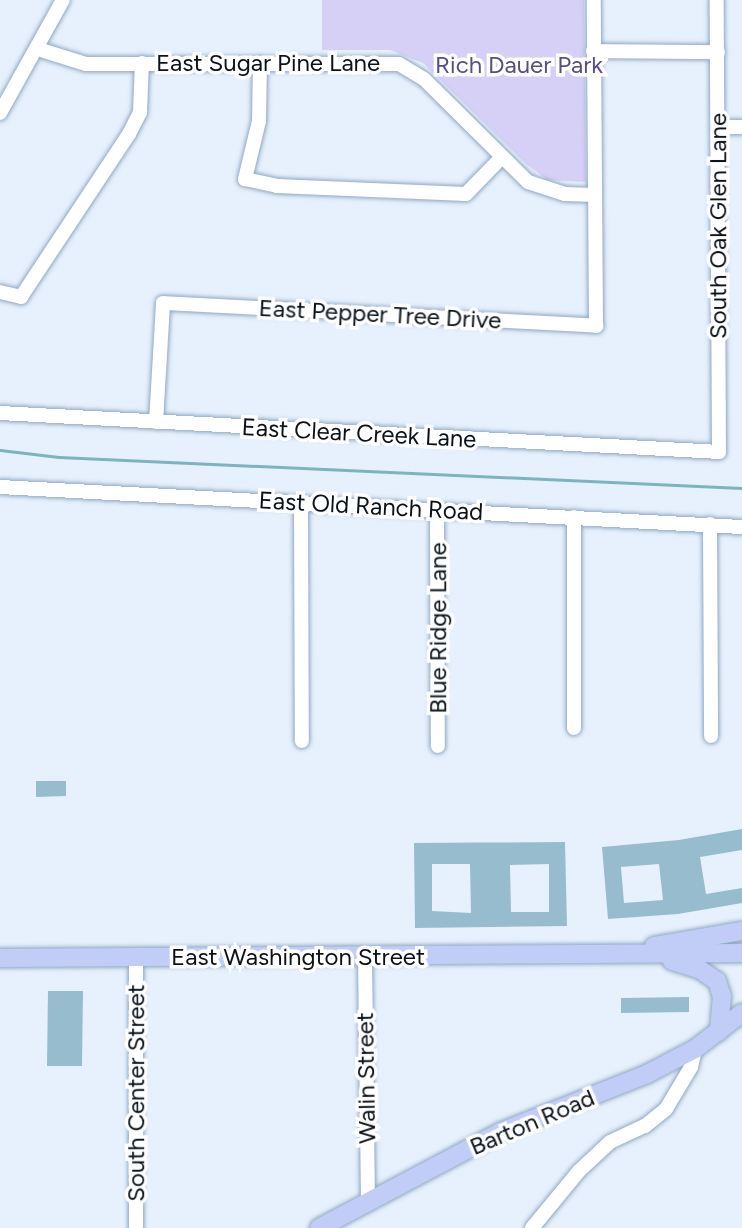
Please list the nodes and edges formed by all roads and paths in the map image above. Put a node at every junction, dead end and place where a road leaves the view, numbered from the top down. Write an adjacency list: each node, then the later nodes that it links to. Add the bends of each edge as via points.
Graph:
1 (63, 0): 4 (street)
2 (594, 0): 5 (street)
3 (717, 0): 6 (street, South Oak Glen Lane)
4 (38, 49): 7 (street, East Sugar Pine Lane, via 70,62); 9 (street)
5 (593, 51): 6 (street); 13 (street)
6 (718, 52): 10 (street, South Oak Glen Lane)
7 (142, 63): 8 (street, East Sugar Pine Lane); 14 (street, via 140,112 129,134 21,297)
8 (260, 63): 12 (street, East Sugar Pine Lane, via 386,62 411,69); 12 (street, via 259,121 245,179 277,186 466,194)
9 (0, 113)
10 (718, 127): 11 (street); 17 (street, South Oak Glen Lane)
11 (742, 127)
12 (502, 157): 13 (street, East Sugar Pine Lane, via 528,182 564,194)
13 (595, 195): 16 (street, East Pepper Tree Drive, via 596,326 163,303)
14 (0, 292)
15 (0, 413): 16 (street, East Clear Creek Lane)
16 (156, 422): 17 (street, East Clear Creek Lane)
17 (719, 452)
18 (0, 487): 19 (street, East Old Ranch Road)
19 (301, 503): 20 (street, East Old Ranch Road); 26 (street)
20 (437, 510): 21 (street, East Old Ranch Road); 27 (street, Blue Ridge Lane)
21 (574, 517): 22 (street, East Old Ranch Road); 24 (street)
22 (710, 524): 23 (street, East Old Ranch Road); 25 (street)
23 (742, 527)
24 (574, 728)
25 (711, 736)
26 (302, 741)
27 (438, 746)
28 (742, 931): 31 (main road, East Washington Street)
29 (742, 953): 32 (main road, East Washington Street)
30 (365, 956): 31 (main road, East Washington Street); 33 (main road, East Washington Street); 38 (street, Walin Street)
31 (596, 956): 32 (main road, East Washington Street)
32 (655, 956): 36 (main road, via 699,969 717,981 722,996)
33 (136, 957): 34 (main road, East Washington Street); 39 (street, South Center Street)
34 (0, 958)
35 (742, 1013): 36 (main road, Barton Road)
36 (719, 1032): 37 (main road, Barton Road)
37 (695, 1049): 38 (main road, Barton Road, via 647,1074 500,1132); 41 (street, via 691,1067 666,1109 610,1142)
38 (368, 1200): 40 (main road, Barton Road)
39 (136, 1228)
40 (319, 1228)
41 (532, 1228)

